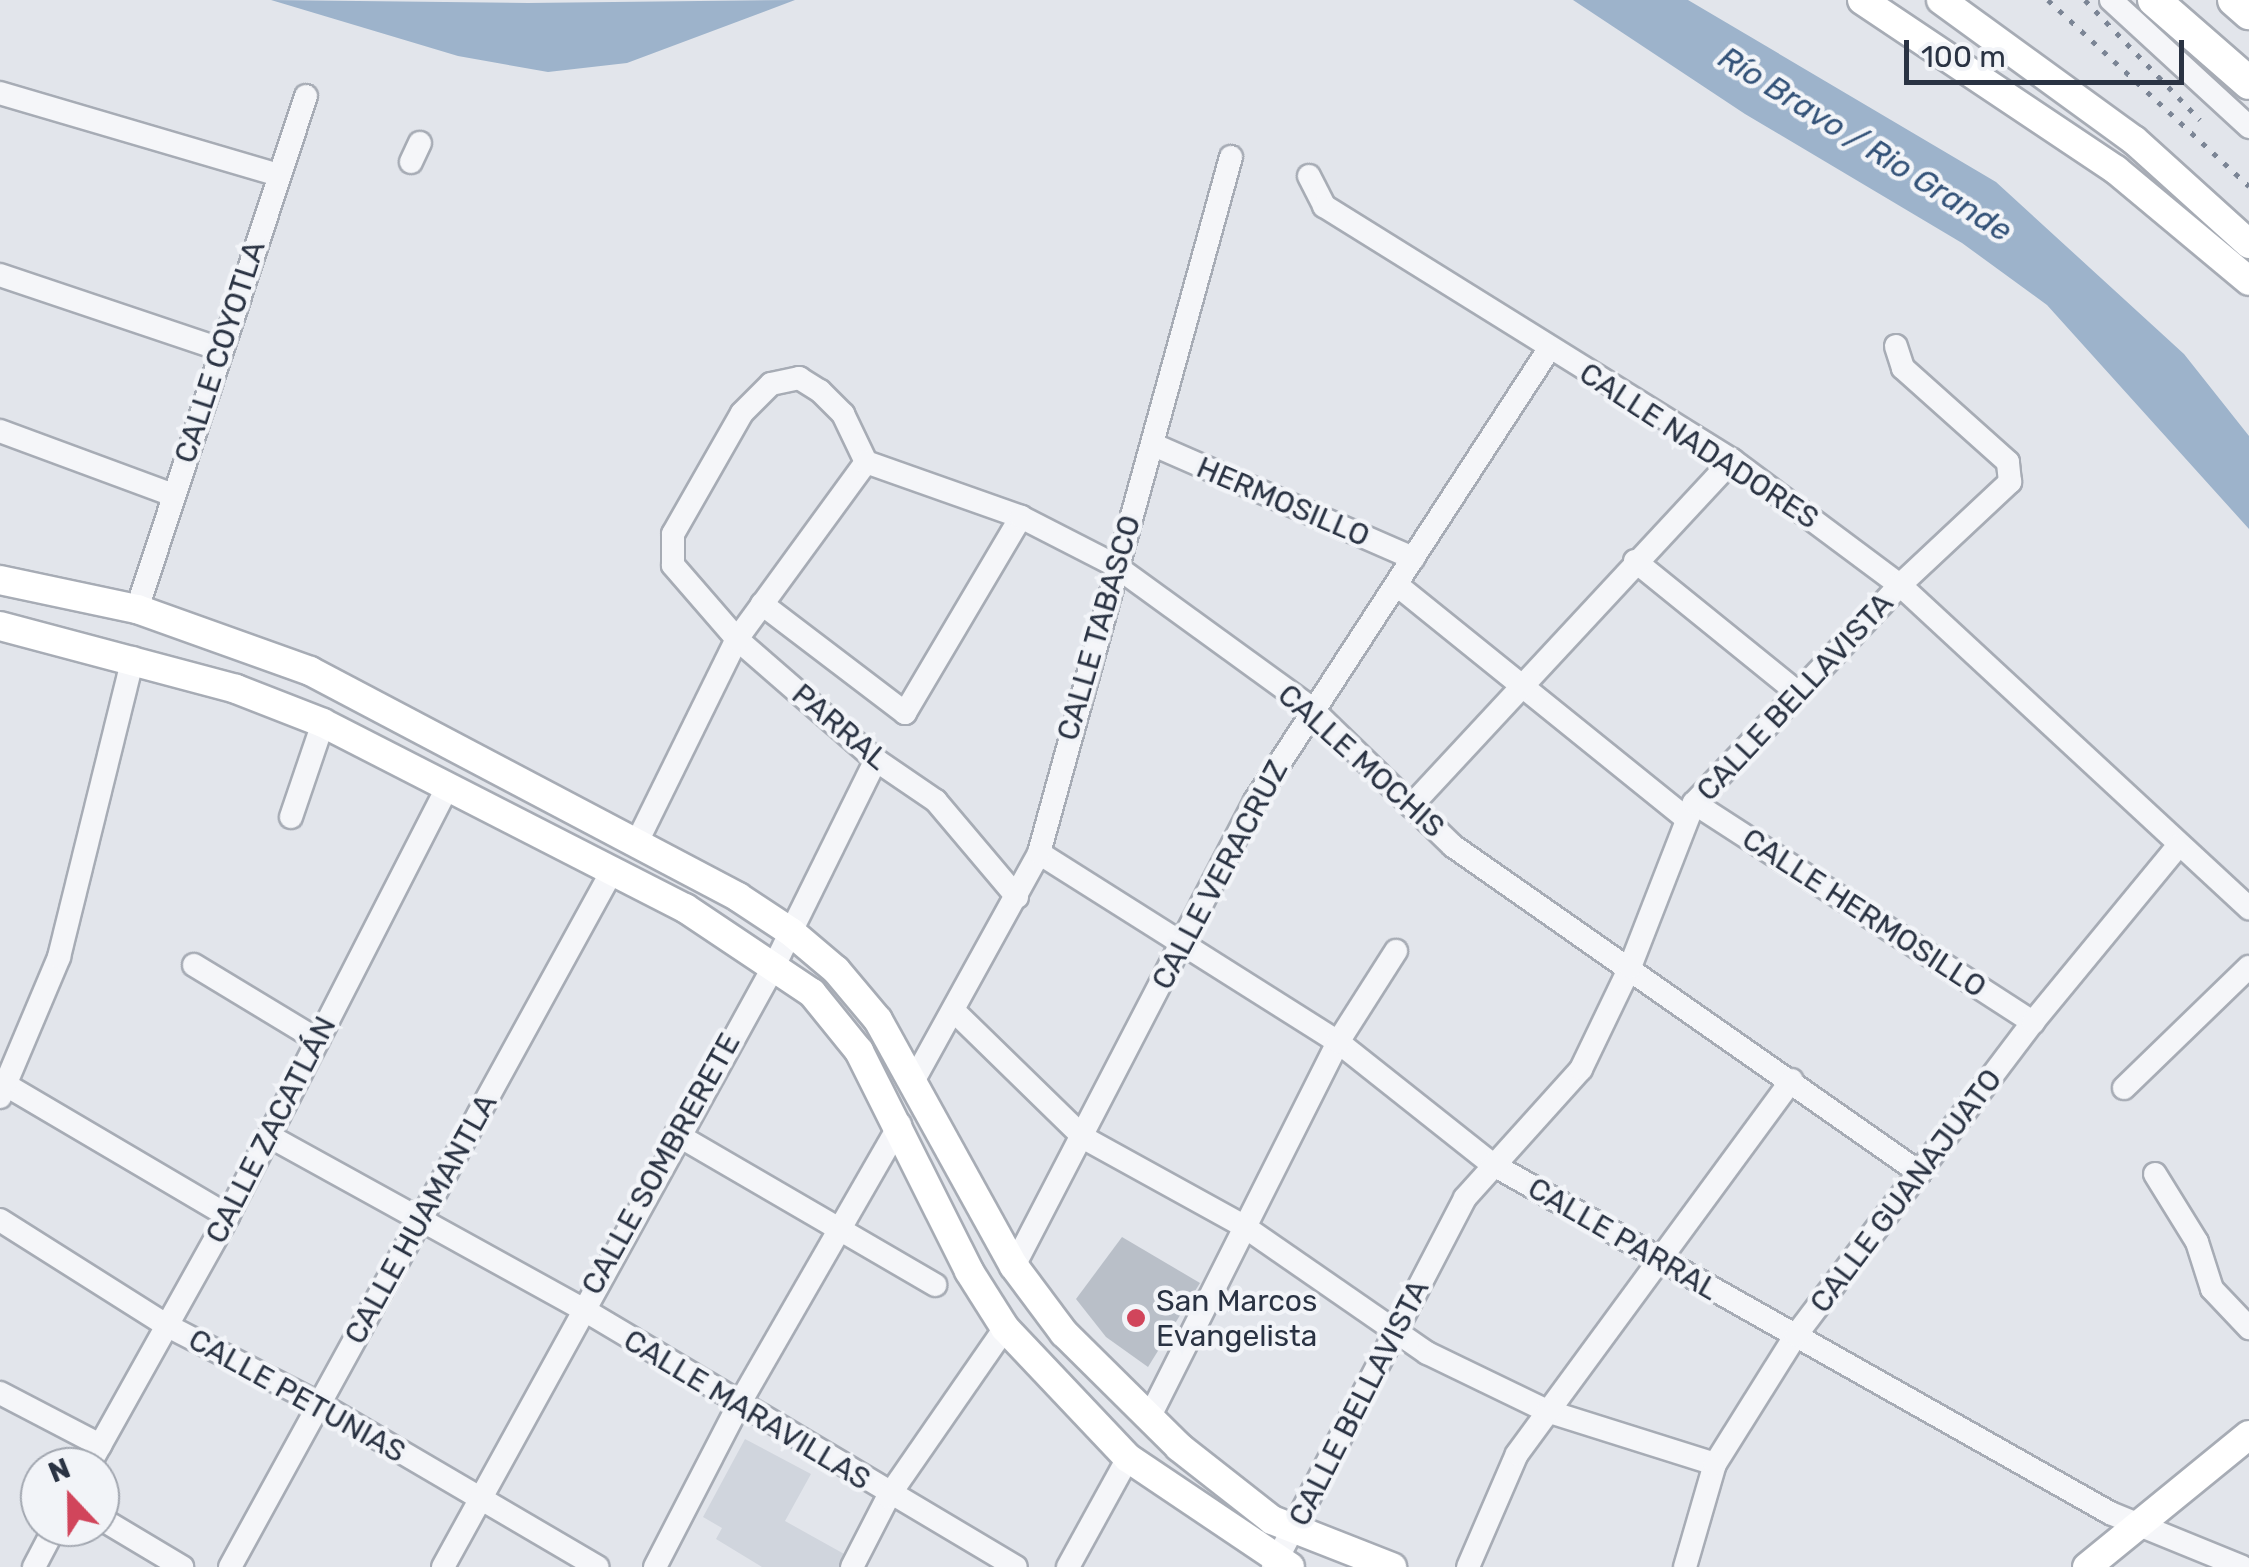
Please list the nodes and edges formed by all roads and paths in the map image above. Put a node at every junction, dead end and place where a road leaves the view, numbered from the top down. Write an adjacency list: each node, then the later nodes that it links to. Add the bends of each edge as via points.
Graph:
1 (1862, 0): 15 (main road, via 2004,90)
2 (1940, 0): 14 (main road, via 2057,81)
3 (2111, 0): 10 (street)
4 (2154, 0): 7 (highway)
5 (2234, 0): 6 (highway)
6 (2249, 13)
7 (2249, 83)
8 (0, 94): 12 (street)
9 (306, 96): 12 (street, CALLE COYOTLA)
10 (2249, 127)
11 (1231, 156): 23 (street, CALLE TABASCO)
12 (279, 175): 20 (street, CALLE COYOTLA)
13 (1310, 176): 21 (street, CALLE NADADORES, via 1324,206)
14 (2176, 176): 15 (main road); 16 (main road)
15 (2156, 201): 18 (main road)
16 (2249, 244)
17 (0, 274): 20 (street)
18 (2249, 281)
19 (1896, 346): 33 (street, CALLE BELLAVISTA, via 1903,368 2008,462 2010,482)
20 (220, 349): 26 (street, CALLE COYOTLA)
21 (1549, 349): 24 (street, CALLE NADADORES); 28 (street, CALLE VERACRUZ)
22 (0, 432): 26 (street)
23 (1154, 445): 28 (street, HERMOSILLO); 30 (street, CALLE TABASCO)
24 (1732, 460): 29 (street); 33 (street, CALLE NADADORES)
25 (866, 462): 27 (street, CALLE MOCHIS); 34 (street); 37 (street, PARRAL, via 838,406 799,378 772,384 742,413 669,552 678,574)
26 (172, 496): 35 (street, CALLE COYOTLA)
27 (1022, 517): 30 (street, CALLE MOCHIS); 34 (street, via 905,713)
28 (1413, 558): 32 (street, CALLE VERACRUZ)
29 (1636, 561): 39 (street); 40 (street)
30 (1114, 564): 41 (street, CALLE MOCHIS); 50 (street, CALLE TABASCO)
31 (0, 580): 35 (main road)
32 (1397, 585): 39 (street, CALLE HERMOSILLO); 41 (street, CALLE VERACRUZ)
33 (1900, 585): 40 (street, CALLE BELLAVISTA); 49 (street, CALLE NADADORES)
34 (762, 604): 37 (street)
35 (137, 609): 48 (main road, via 310,671)
36 (0, 626): 38 (main road)
37 (737, 639): 43 (street, PARRAL); 48 (street)
38 (133, 658): 42 (main road); 68 (street, via 59,957)
39 (1522, 680): 45 (street); 46 (street, CALLE HERMOSILLO)
40 (1797, 692): 46 (street, CALLE BELLAVISTA)
41 (1311, 708): 45 (street, CALLE MOCHIS); 55 (street, CALLE VERACRUZ, via 1255,801)
42 (323, 723): 44 (main road); 47 (street)
43 (876, 760): 52 (street, PARRAL, via 936,801); 54 (street, CALLE SOMBRERETE)
44 (446, 788): 51 (main road); 63 (street, CALLE ZACATLÁN)
45 (1410, 806): 60 (street, CALLE MOCHIS, via 1453,846)
46 (1689, 810): 60 (street, CALLE BELLAVISTA); 62 (street, CALLE HERMOSILLO)
47 (291, 817)
48 (637, 842): 54 (main road)
49 (2179, 845): 53 (street, CALLE NADADORES); 62 (street, CALLE GUANAJUATO)
50 (1039, 853): 52 (street, CALLE TABASCO); 55 (street, CALLE PARRAL)
51 (612, 872): 58 (main road, via 685,908); 78 (street, CALLE HUAMANTLA)
52 (1017, 897): 61 (street, CALLE TABASCO)
53 (2249, 908)
54 (791, 932): 58 (street, CALLE SOMBRERETE); 65 (main road, via 861,997)
55 (1183, 948): 64 (street, CALLE PARRAL); 72 (street, CALLE VERACRUZ)
56 (1396, 951): 64 (street)
57 (194, 965): 63 (street)
58 (774, 966): 69 (main road, via 844,1028); 70 (street, CALLE SOMBRERETE)
59 (2249, 967): 67 (street)
60 (1630, 968): 66 (street, CALLE MOCHIS); 73 (street, CALLE BELLAVISTA, via 1581,1068)
61 (955, 1012): 65 (street, CALLE TABASCO); 72 (street)
62 (2033, 1022): 74 (street, CALLE GUANAJUATO)
63 (318, 1040): 71 (street, CALLE ZACATLÁN)
64 (1338, 1042): 73 (street, CALLE PARRAL); 80 (street)
65 (915, 1078): 82 (main road)
66 (1792, 1080): 74 (street, CALLE MOCHIS); 81 (street)
67 (2124, 1088)
68 (3, 1091): 76 (street)
69 (900, 1124): 79 (street); 86 (main road, via 969,1272)
70 (676, 1134): 79 (street); 84 (street, CALLE SOMBRERETE)
71 (269, 1136): 76 (street, CALLE ZACATLÁN); 78 (street, CALLE MARAVILLAS)
72 (1084, 1138): 80 (street); 82 (street, CALLE VERACRUZ)
73 (1492, 1164): 81 (street, CALLE PARRAL); 88 (street, CALLE BELLAVISTA, via 1465,1198)
74 (1920, 1172): 89 (street, CALLE GUANAJUATO)
75 (2155, 1174): 87 (street, via 2198,1242 2212,1288)
76 (228, 1216): 85 (street, CALLE ZACATLÁN)
77 (0, 1220): 85 (street, CALLE PETUNIAS)
78 (423, 1220): 84 (street, CALLE MARAVILLAS); 91 (street, CALLE HUAMANTLA)
79 (840, 1226): 83 (street); 92 (street)
80 (1245, 1227): 88 (street); 94 (street)
81 (1660, 1261): 89 (street, CALLE PARRAL); 93 (street)
82 (1014, 1266): 94 (main road, via 1045,1312)
83 (935, 1284)
84 (581, 1308): 92 (street, CALLE MARAVILLAS); 100 (street, CALLE SOMBRERETE)
85 (166, 1325): 91 (street, CALLE PETUNIAS); 96 (street, CALLE ZACATLÁN)
86 (1005, 1328): 97 (main road); 99 (street)
87 (2249, 1328)
88 (1394, 1332): 93 (street); 103 (street, CALLE BELLAVISTA)
89 (1796, 1336): 98 (street, CALLE GUANAJUATO); 101 (street, CALLE PARRAL, via 2110,1513)
90 (0, 1393): 96 (street)
91 (318, 1402): 100 (street, CALLE PETUNIAS); 106 (street, CALLE HUAMANTLA)
92 (738, 1406): 99 (street, CALLE MARAVILLAS); 109 (street)
93 (1547, 1412): 98 (street); 114 (street, via 1500,1484)
94 (1149, 1418): 103 (main road, via 1210,1473)
95 (2249, 1434): 101 (main road)
96 (100, 1445)
97 (1128, 1458): 104 (main road); 112 (street)
98 (1714, 1464): 115 (street, CALLE GUANAJUATO)
99 (888, 1497): 110 (street); 111 (street, CALLE MARAVILLAS)
100 (477, 1499): 107 (street, CALLE SOMBRERETE); 108 (street, CALLE PETUNIAS)
101 (2142, 1523): 116 (main road); 117 (street, CALLE PARRAL)
102 (120, 1530): 105 (street)
103 (1294, 1533): 104 (street, CALLE BELLAVISTA); 113 (main road)
104 (1280, 1565)
105 (182, 1567)
106 (230, 1567)
107 (443, 1567)
108 (597, 1567)
109 (655, 1567)
110 (852, 1567)
111 (1016, 1567)
112 (1068, 1567)
113 (1392, 1567)
114 (1468, 1567)
115 (1685, 1567)
116 (2087, 1567)
117 (2242, 1567)

